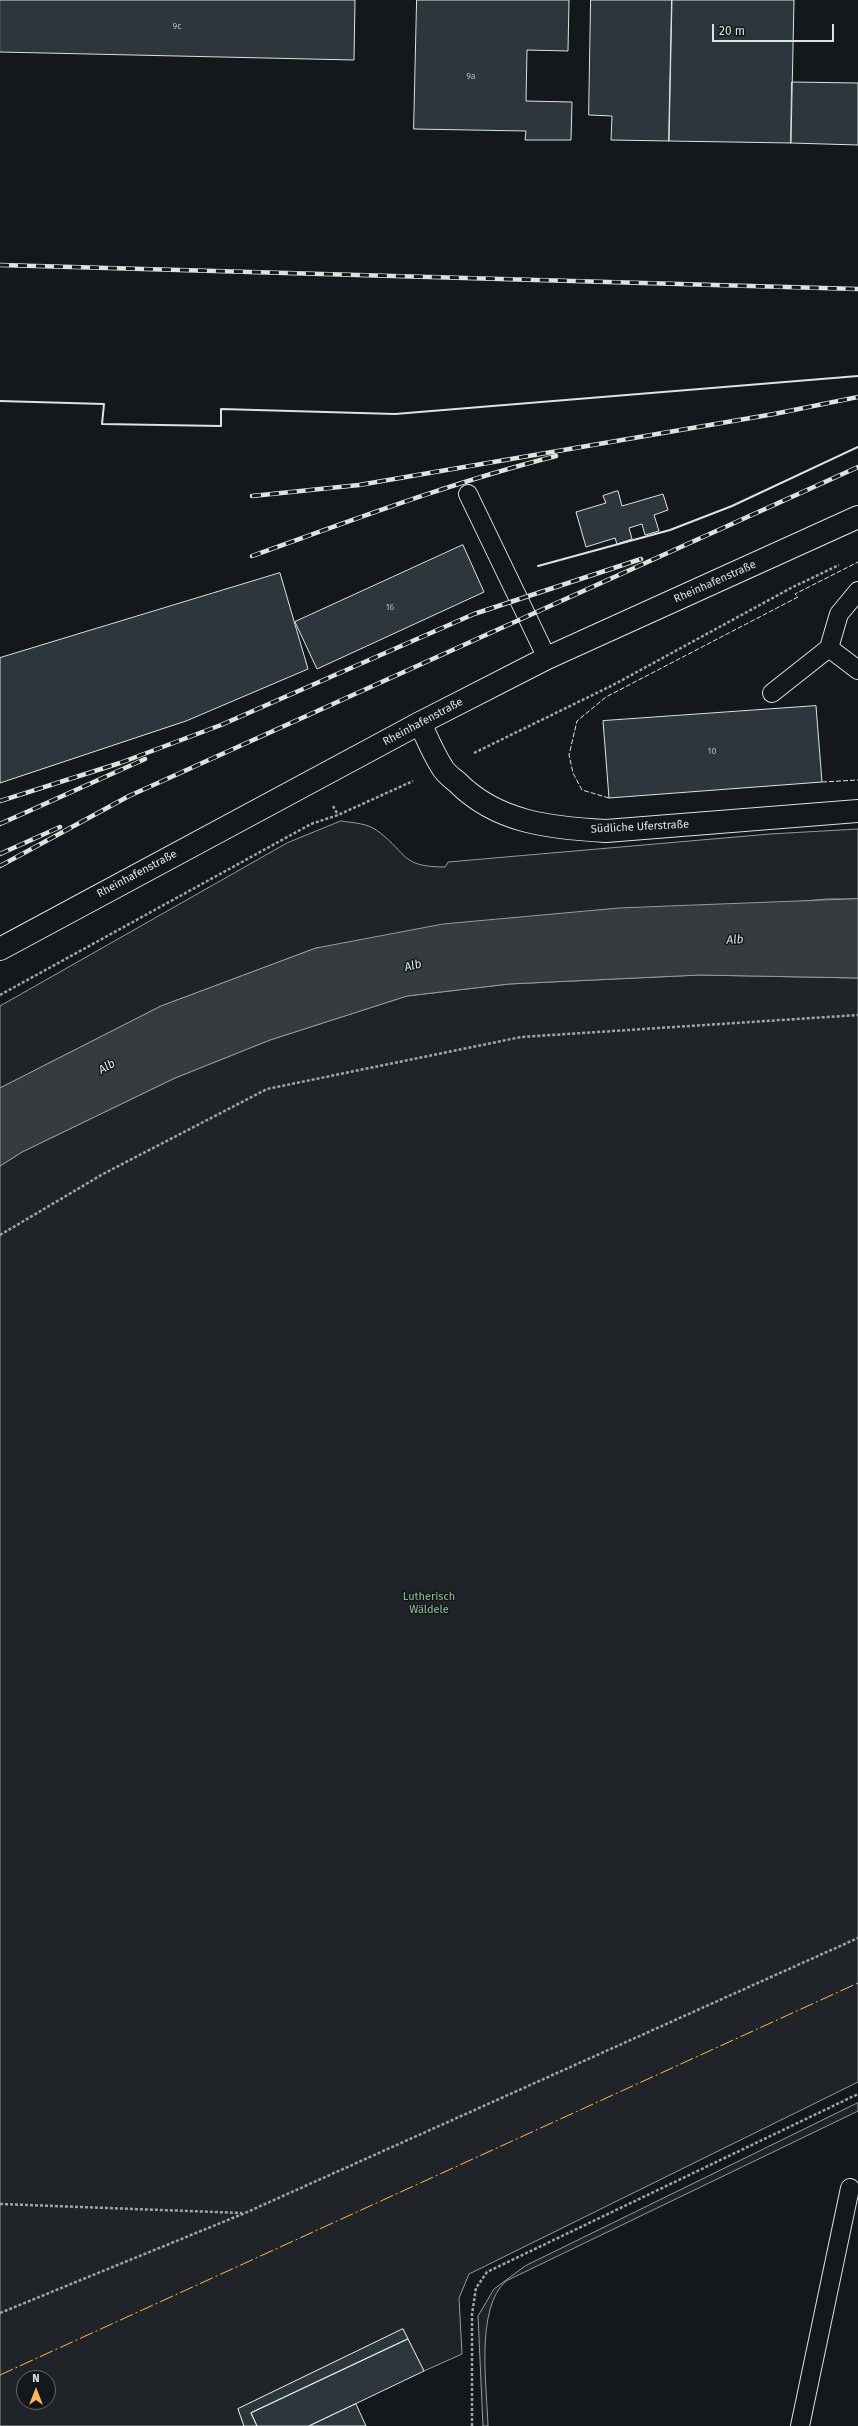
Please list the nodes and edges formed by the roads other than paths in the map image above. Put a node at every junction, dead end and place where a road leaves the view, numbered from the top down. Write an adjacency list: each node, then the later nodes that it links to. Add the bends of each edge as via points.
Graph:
1 (468, 494): 5 (lane)
2 (858, 518): 5 (main road, Rheinhafenstraße)
3 (858, 591): 4 (lane, via 839,614)
4 (829, 648): 6 (lane); 7 (lane)
5 (547, 658): 8 (main road, Rheinhafenstraße)
6 (858, 670)
7 (772, 693)
8 (420, 723): 9 (main road, Südliche Uferstraße, via 442,768 469,795 496,811 529,823 566,829 606,831); 10 (main road, Rheinhafenstraße)
9 (858, 811)
10 (0, 949)
11 (850, 2188): 12 (lane)
12 (800, 2426)

